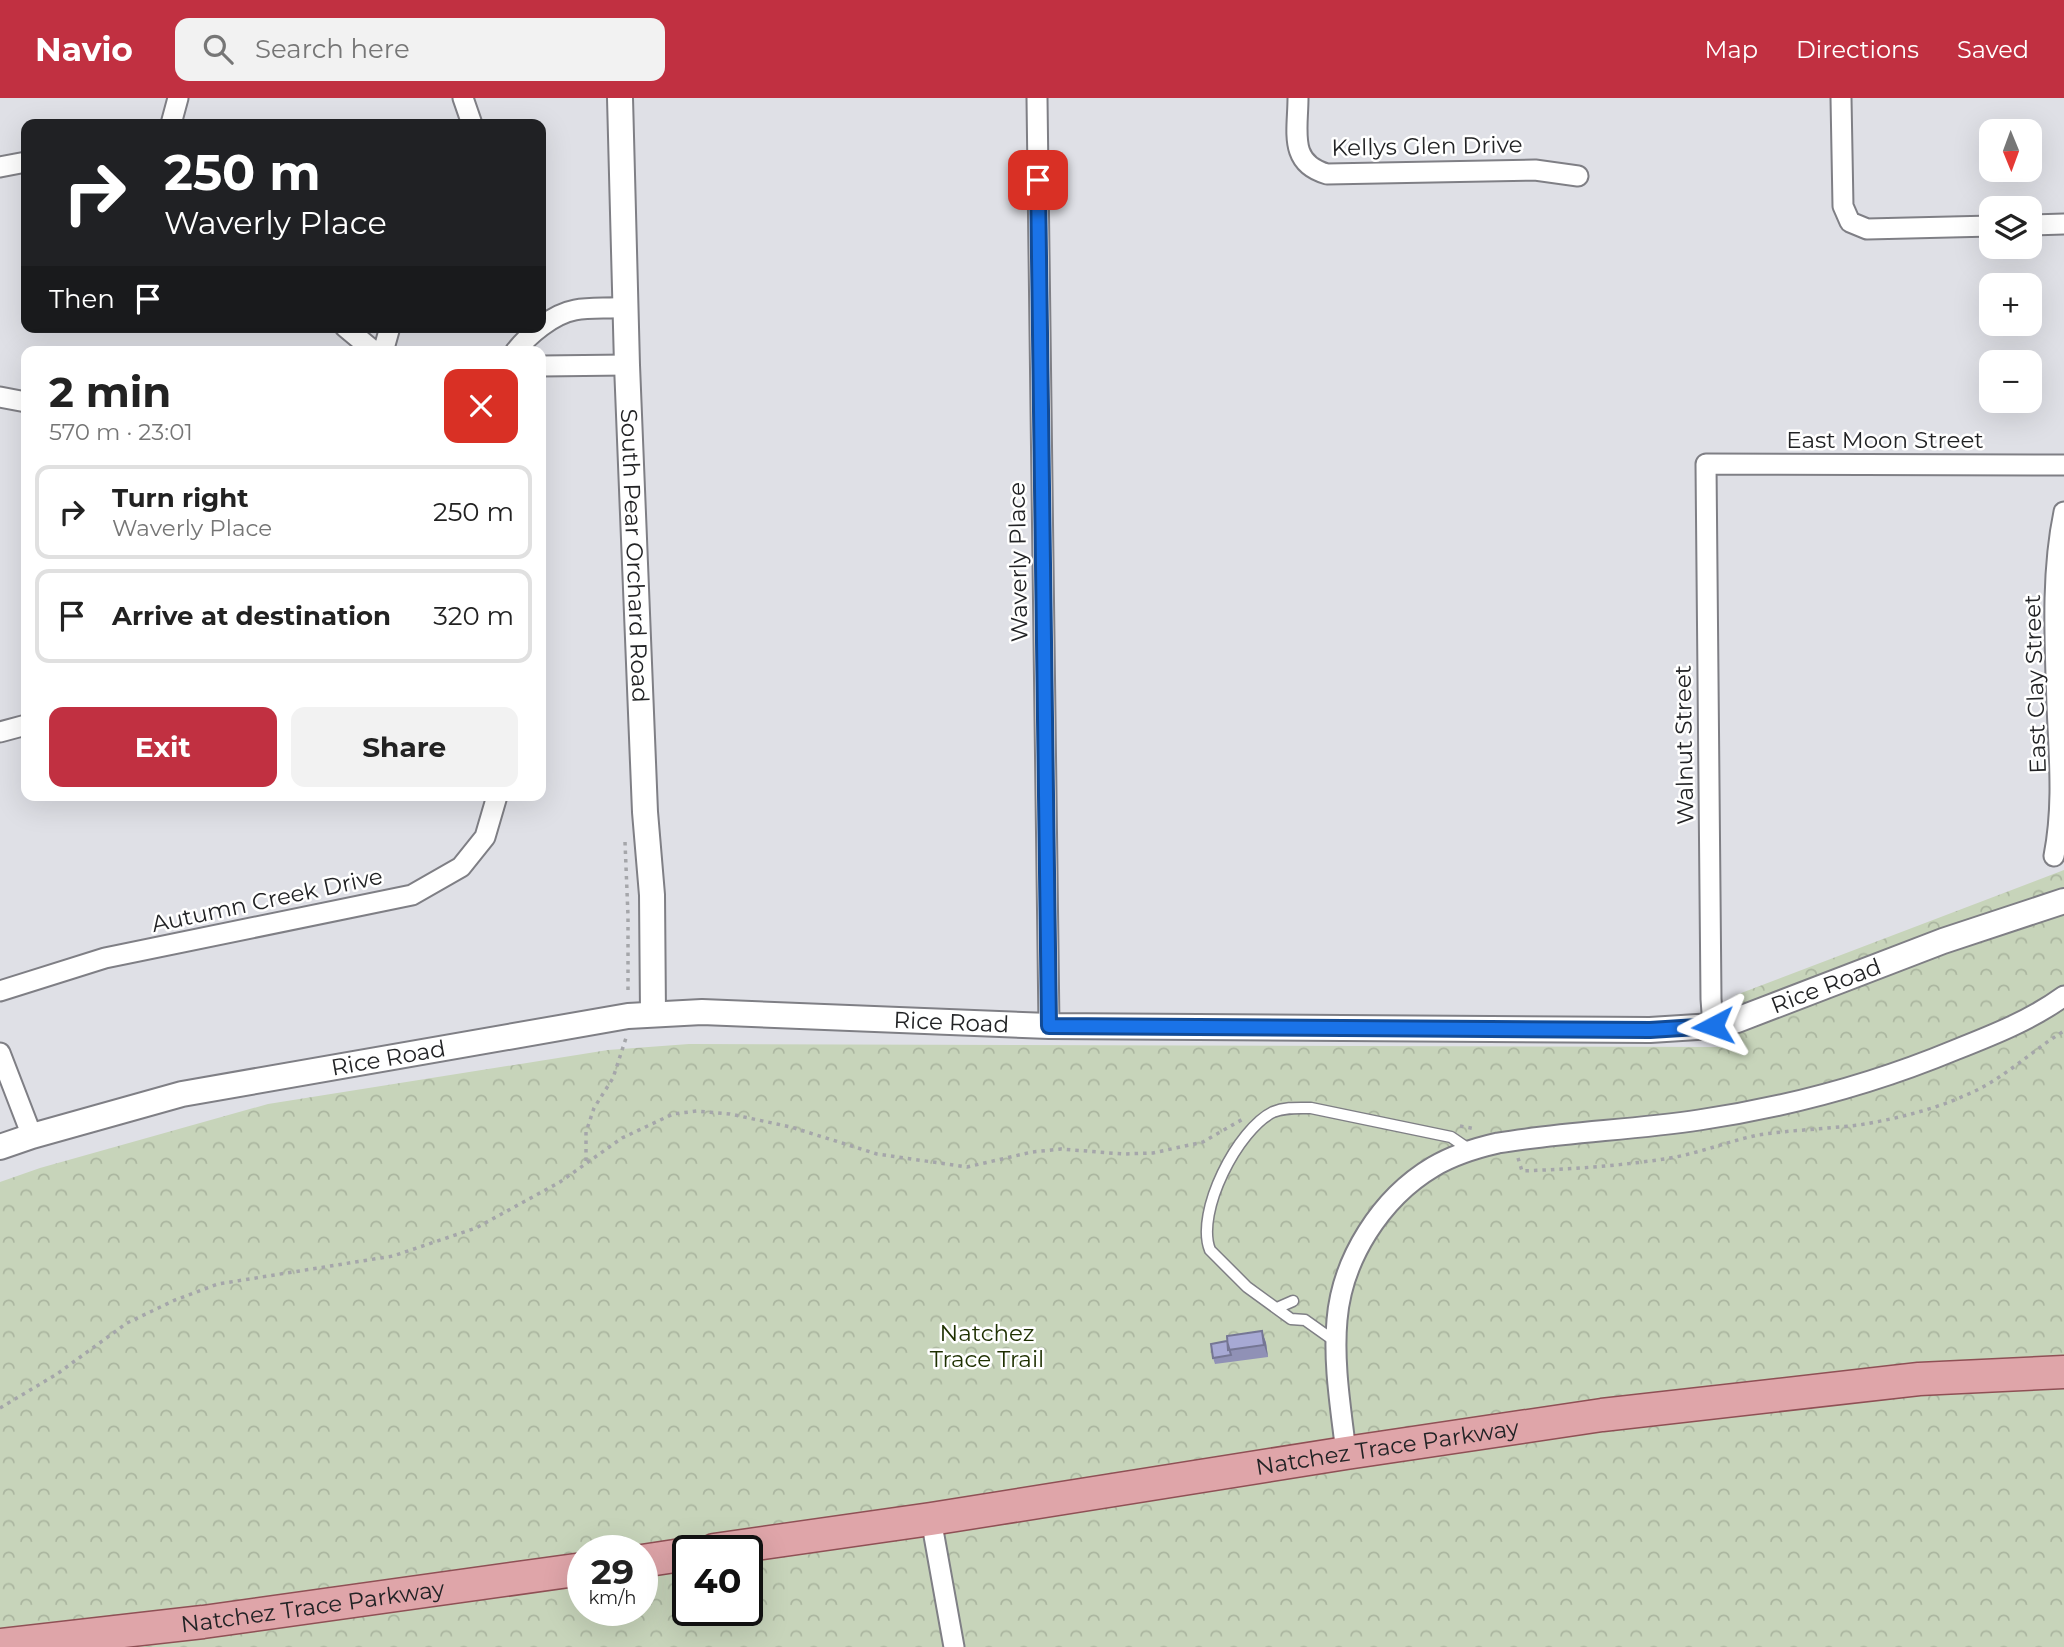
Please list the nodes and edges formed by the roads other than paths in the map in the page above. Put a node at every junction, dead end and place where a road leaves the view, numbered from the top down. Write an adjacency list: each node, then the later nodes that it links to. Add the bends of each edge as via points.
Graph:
1 (178, 98): 7 (street)
2 (463, 98): 8 (street)
3 (620, 98): 15 (street, South Pear Orchard Road)
4 (1037, 98): 37 (street, Waverly Place)
5 (1298, 98): 11 (street, Kellys Glen Drive, via 1300,156 1313,170 1327,174 1535,170)
6 (1841, 98): 14 (street, via 1843,206 1850,222 1867,229)
7 (172, 119)
8 (470, 119)
9 (21, 163): 10 (street)
10 (0, 167)
11 (1578, 176)
12 (2042, 225): 13 (street)
13 (2064, 225)
14 (1979, 226)
15 (626, 307): 16 (street, via 575,310); 21 (street, South Pear Orchard Road)
16 (546, 324)
17 (352, 333): 19 (street)
18 (535, 333): 20 (street)
19 (368, 346)
20 (520, 346)
21 (627, 365): 22 (street); 36 (street, South Pear Orchard Road, via 652,895)
22 (546, 366)
23 (0, 397): 24 (street)
24 (21, 401)
25 (1706, 464): 26 (street, East Moon Street); 38 (street, Walnut Street)
26 (2064, 465)
27 (2064, 512): 28 (street, East Clay Street, via 2058,539 2056,613)
28 (2061, 705): 32 (street, East Clay Street, via 2063,791)
29 (21, 726): 30 (street)
30 (0, 732)
31 (496, 801): 34 (street, Autumn Creek Drive, via 485,837 461,867 412,895 105,958)
32 (2054, 856)
33 (2064, 901): 38 (street, Rice Road)
34 (0, 991)
35 (2064, 996): 42 (street, via 1998,1033 1943,1055 1801,1101 1698,1120 1513,1140)
36 (653, 1014): 37 (street, Rice Road); 40 (street, Rice Road, via 182,1094)
37 (1049, 1026): 38 (street, Rice Road, via 1650,1030)
38 (1713, 1026)
39 (0, 1053): 40 (street)
40 (32, 1136): 41 (street, Rice Road)
41 (0, 1147)
42 (1470, 1150): 44 (lane, via 1451,1137 1311,1108 1280,1110 1259,1122 1244,1137 1215,1193 1207,1244 1231,1273); 45 (street, via 1413,1182 1367,1234 1343,1287)
43 (1293, 1301): 44 (lane)
44 (1277, 1308): 45 (lane, via 1291,1319 1305,1320)
45 (1336, 1342): 47 (street)
46 (2064, 1372): 47 (main road, Natchez Trace Parkway, via 1919,1379 1602,1415)
47 (1346, 1453): 48 (main road, Natchez Trace Parkway)
48 (931, 1520): 49 (main road, Natchez Trace Parkway); 52 (street)
49 (763, 1543)
50 (567, 1571): 51 (main road, Natchez Trace Parkway)
51 (0, 1645)
52 (954, 1647)

